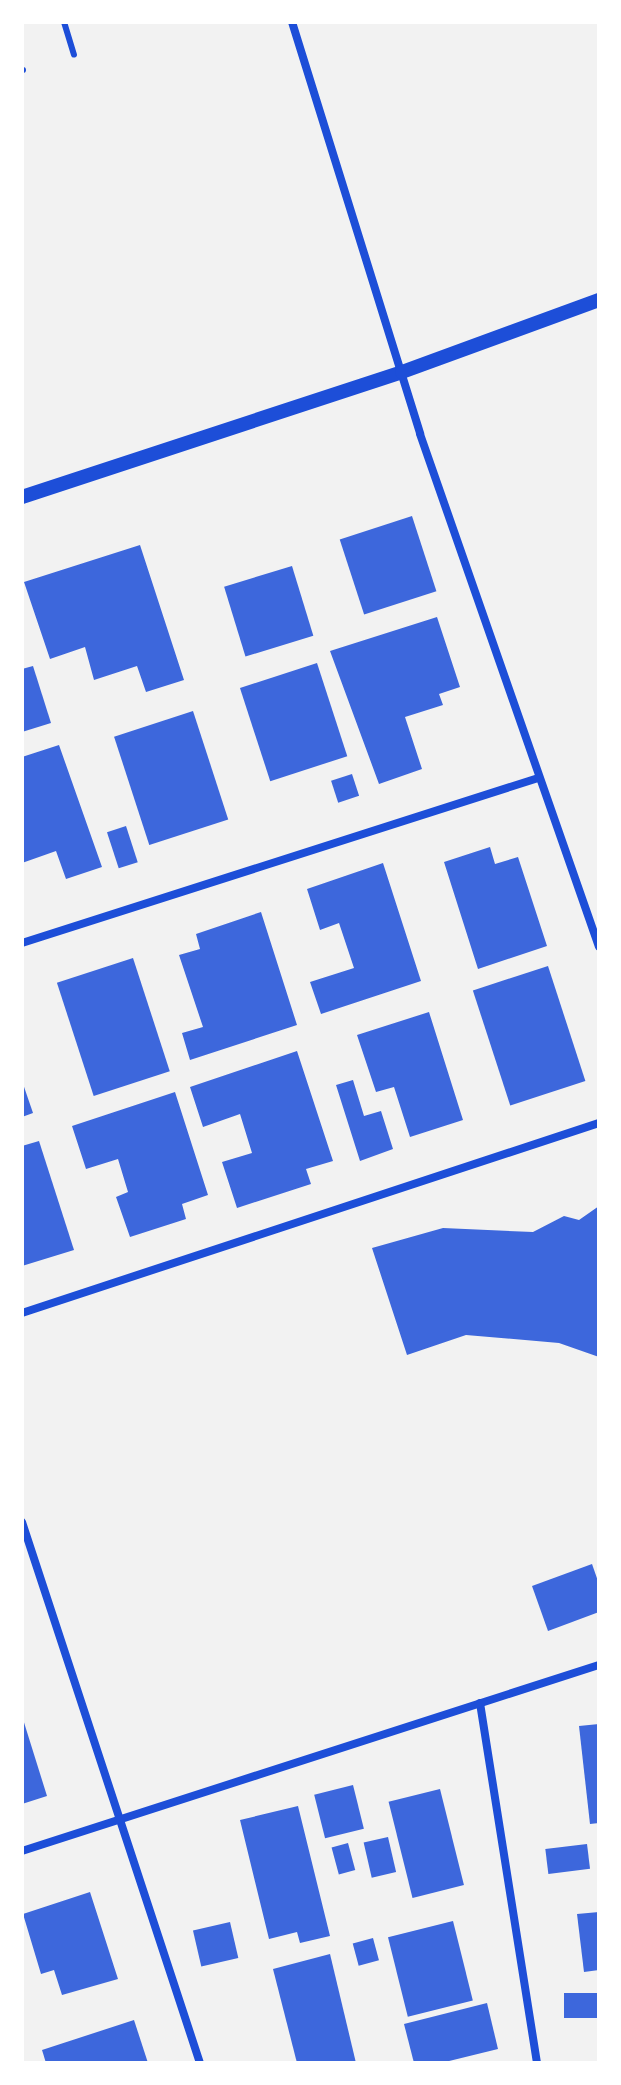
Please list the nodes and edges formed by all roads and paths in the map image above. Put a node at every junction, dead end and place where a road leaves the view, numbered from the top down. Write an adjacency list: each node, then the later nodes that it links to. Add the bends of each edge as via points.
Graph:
1 (64, 22): 3 (lane)
2 (292, 22): 5 (street)
3 (74, 55)
4 (599, 300): 5 (street)
5 (402, 372): 6 (street); 7 (street)
6 (22, 497)
7 (538, 778): 8 (street); 9 (street)
8 (22, 943)
9 (599, 947)
10 (599, 1123): 11 (street)
11 (22, 1313)
12 (22, 1522): 15 (street)
13 (599, 1665): 14 (street)
14 (480, 1703): 15 (street); 18 (street)
15 (118, 1818): 16 (street); 17 (street)
16 (22, 1851)
17 (200, 2063)
18 (537, 2063)

